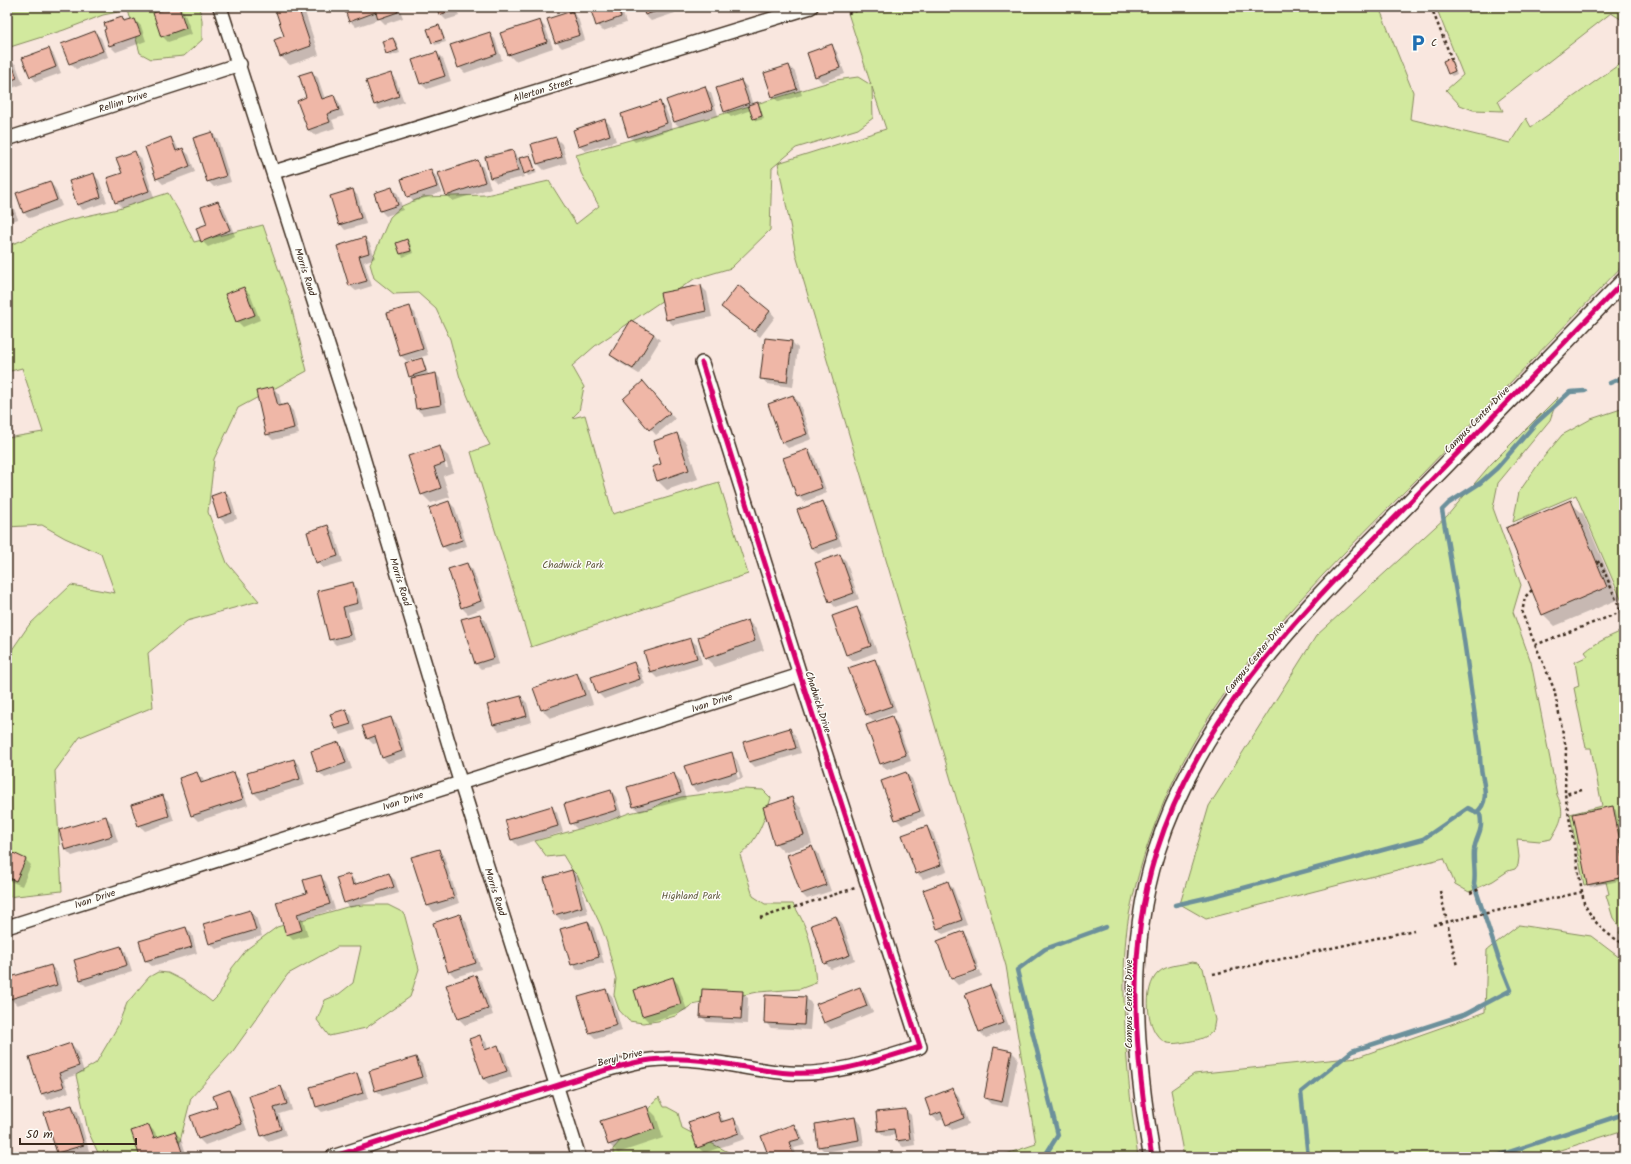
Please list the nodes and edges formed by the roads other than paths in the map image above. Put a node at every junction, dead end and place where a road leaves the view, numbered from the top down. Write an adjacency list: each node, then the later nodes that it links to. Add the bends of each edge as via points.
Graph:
1 (220, 7): 3 (street, Morris Road)
2 (811, 7): 5 (street, Allerton Street)
3 (240, 64): 4 (street, Rellim Drive); 5 (street, Morris Road)
4 (7, 139)
5 (274, 172): 9 (street, Morris Road, via 354,426)
6 (1624, 281): 15 (street, Campus Center Drive, via 1285,634 1229,706 1193,763 1155,855 1139,938 1136,1007 1138,1059)
7 (702, 363): 8 (street, Chadwick Drive)
8 (800, 675): 9 (street, Ivan Drive); 11 (street, Chadwick Drive)
9 (460, 782): 10 (street, Ivan Drive); 12 (street, Morris Road)
10 (7, 927)
11 (920, 1047): 12 (street, Beryl Drive, via 853,1067 809,1073 789,1073 690,1059 644,1061 626,1064)
12 (557, 1086): 13 (street, Beryl Drive); 14 (street, Morris Road)
13 (332, 1157)
14 (579, 1157)
15 (1152, 1157)

